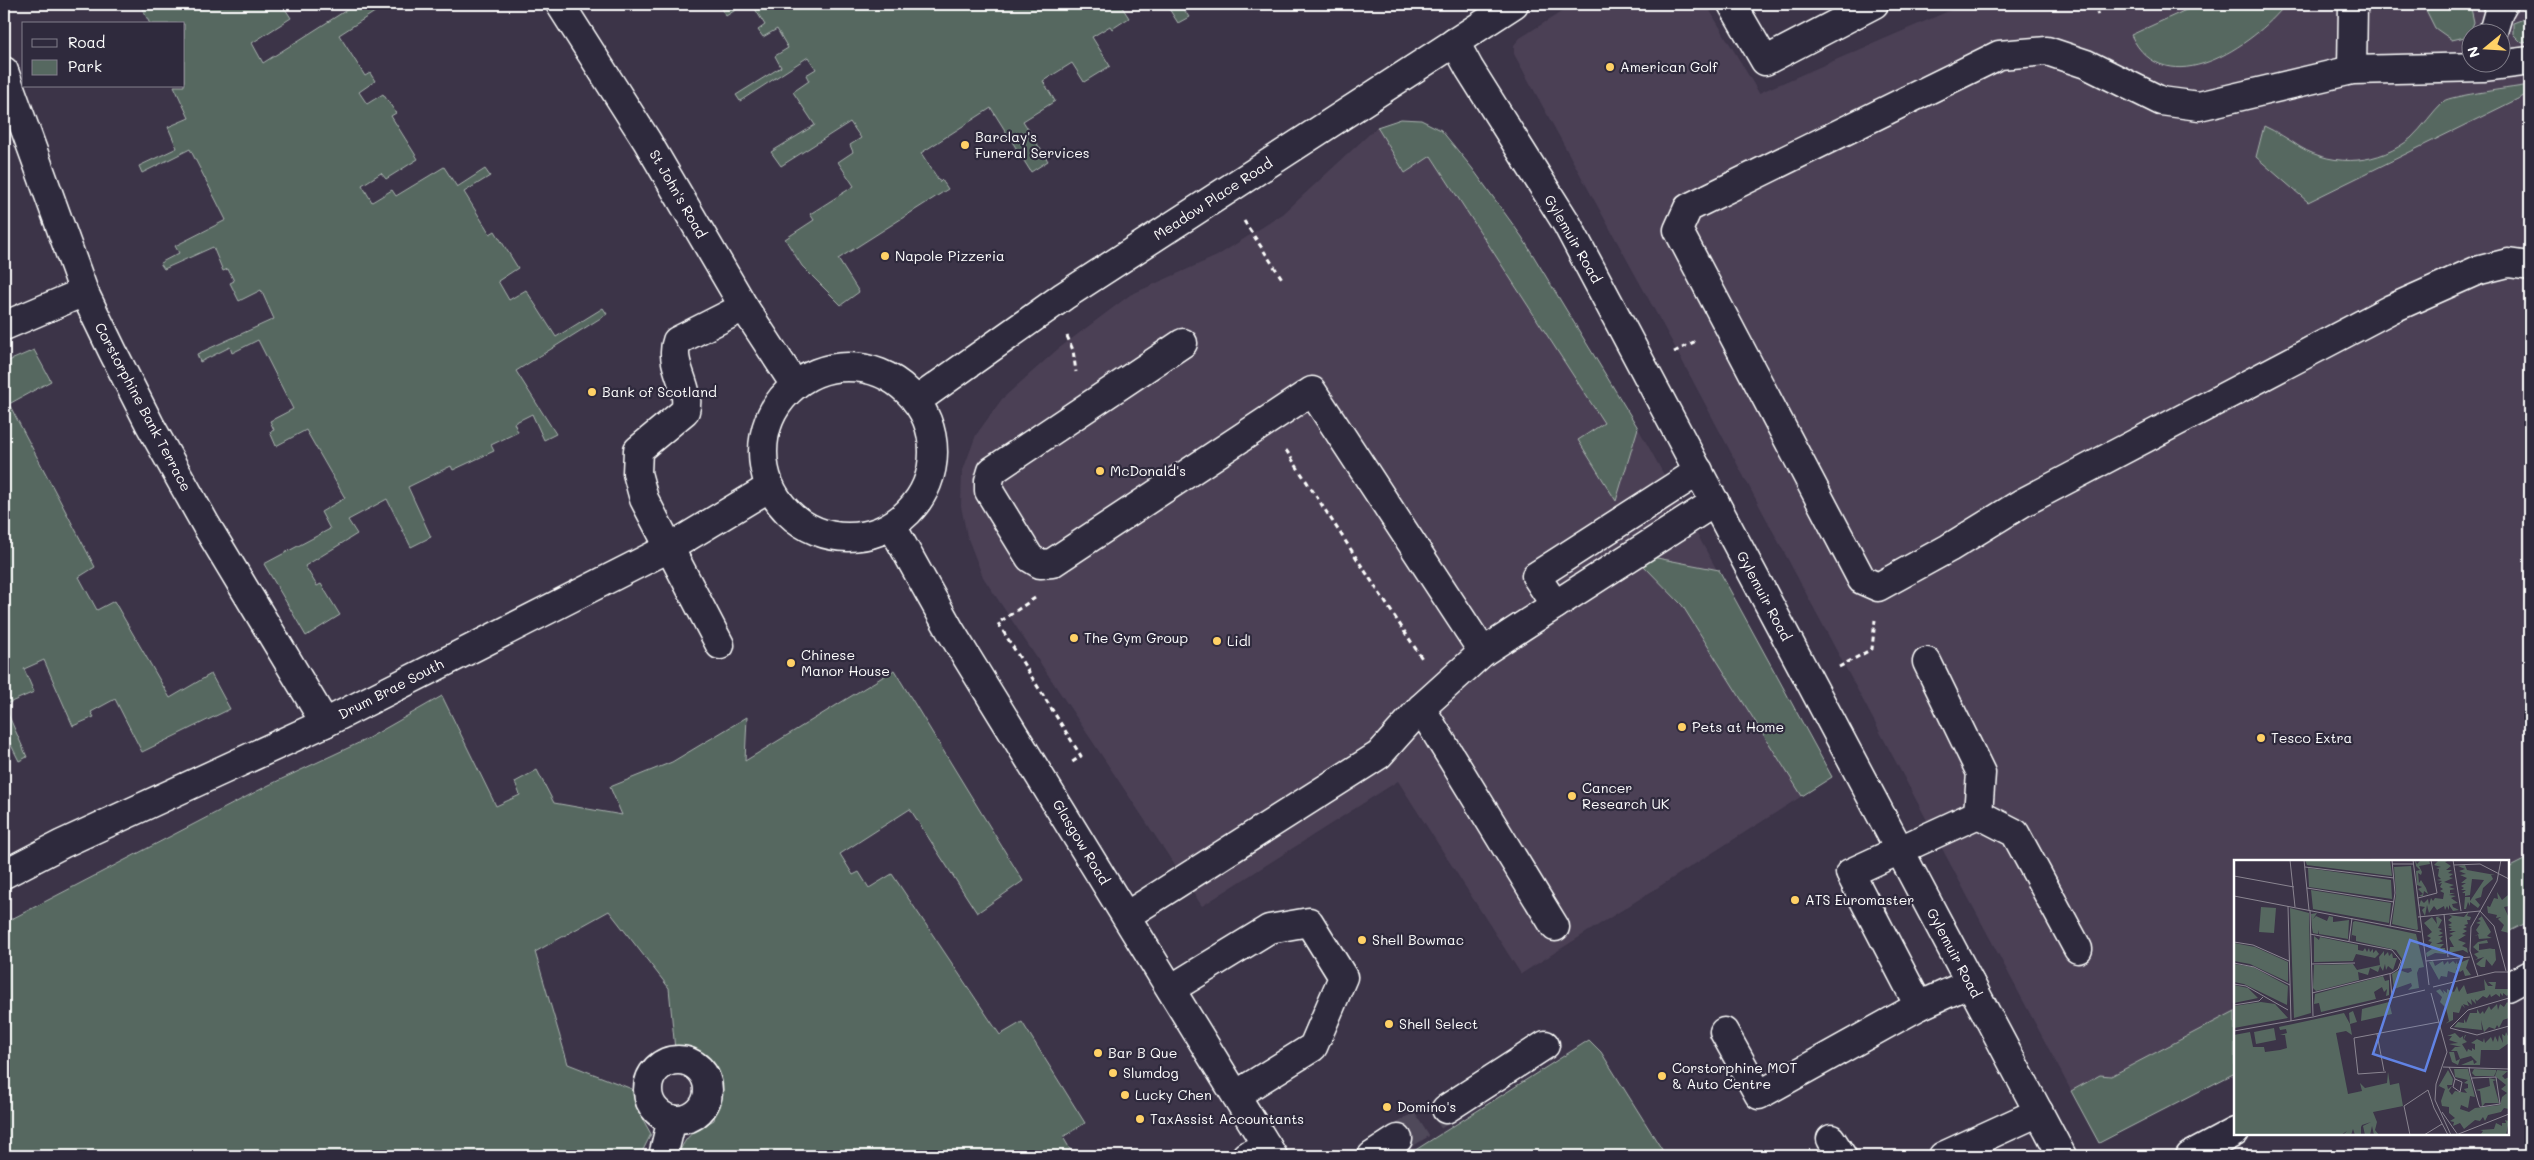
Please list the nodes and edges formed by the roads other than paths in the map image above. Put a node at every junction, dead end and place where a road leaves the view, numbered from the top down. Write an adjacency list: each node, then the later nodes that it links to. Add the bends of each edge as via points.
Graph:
1 (560, 4): 18 (main road, St John's Road, via 647,141)
2 (1514, 4): 10 (main road, Meadow Place Road)
3 (1732, 4): 4 (main road, via 1765,61)
4 (1874, 4)
5 (2353, 4): 14 (main road)
6 (2481, 4): 8 (main road)
7 (2503, 4): 9 (main road)
8 (2488, 22)
9 (2495, 22)
10 (1455, 42): 22 (main road, Meadow Place Road, via 1064,296); 23 (main road, Gylemuir Road, via 1567,224)
11 (2530, 61): 12 (main road)
12 (2512, 63)
13 (2462, 66): 14 (main road)
14 (2352, 70): 16 (main road, via 2199,106 2161,101 2086,64 2047,51 1999,55 1688,208 1678,230 1862,580 1878,587 1950,548 2022,503 2391,309 2476,271 2508,263)
15 (4, 71): 17 (main road, Corstorphine Bank Terrace)
16 (2530, 266)
17 (84, 292): 19 (main road); 33 (main road, Corstorphine Bank Terrace, via 150,426)
18 (744, 307): 21 (main road, St John's Road); 27 (main road, via 677,341 674,355 687,402 685,411 638,450 637,472 641,490)
19 (4, 326)
20 (1183, 343): 30 (main road, via 992,471 989,491 1030,558 1040,564 1052,563 1312,391)
21 (795, 385): 22 (main road, via 819,372 857,368 872,370 897,382); 24 (main road, via 768,421 763,450)
22 (916, 401): 26 (main road, via 929,425 934,459 921,498)
23 (1699, 471): 25 (main road, Gylemuir Road); 28 (main road, via 1536,576)
24 (770, 487): 26 (main road, via 795,519 813,530 853,538); 27 (main road, Drum Brae South)
25 (1715, 502): 28 (main road); 35 (main road, Gylemuir Road)
26 (892, 526): 37 (main road, Glasgow Road, via 950,630)
27 (669, 548): 29 (main road); 33 (main road, Drum Brae South)
28 (1555, 605): 30 (main road)
29 (720, 645)
30 (1483, 652): 32 (main road)
31 (1927, 662): 34 (main road, via 1981,772)
32 (1421, 708): 37 (main road, via 1379,755); 38 (main road)
33 (325, 723): 36 (main road, Drum Brae South)
34 (1978, 814): 35 (main road); 39 (main road, via 2015,833)
35 (1900, 850): 41 (main road, Gylemuir Road); 44 (main road, via 1850,873)
36 (4, 874)
37 (1126, 916): 43 (main road, Glasgow Road)
38 (1555, 928)
39 (2078, 949)
40 (2530, 975): 42 (main road)
41 (1970, 982): 44 (main road); 49 (main road, Gylemuir Road)
42 (2509, 986)
43 (1171, 989): 47 (main road, Glasgow Road); 47 (main road, via 1269,929 1309,922 1343,978 1313,1047)
44 (1919, 1006): 45 (main road, via 1759,1095)
45 (1724, 1032)
46 (1544, 1045): 48 (main road)
47 (1236, 1095): 53 (main road, Glasgow Road)
48 (1446, 1109)
49 (2039, 1112): 56 (main road); 57 (main road, Gylemuir Road)
50 (672, 1119): 54 (main road)
51 (2234, 1133): 58 (main road)
52 (1398, 1139): 55 (main road)
53 (1262, 1153)
54 (663, 1156)
55 (1372, 1156)
56 (1943, 1156)
57 (2062, 1156)
58 (2190, 1156)

